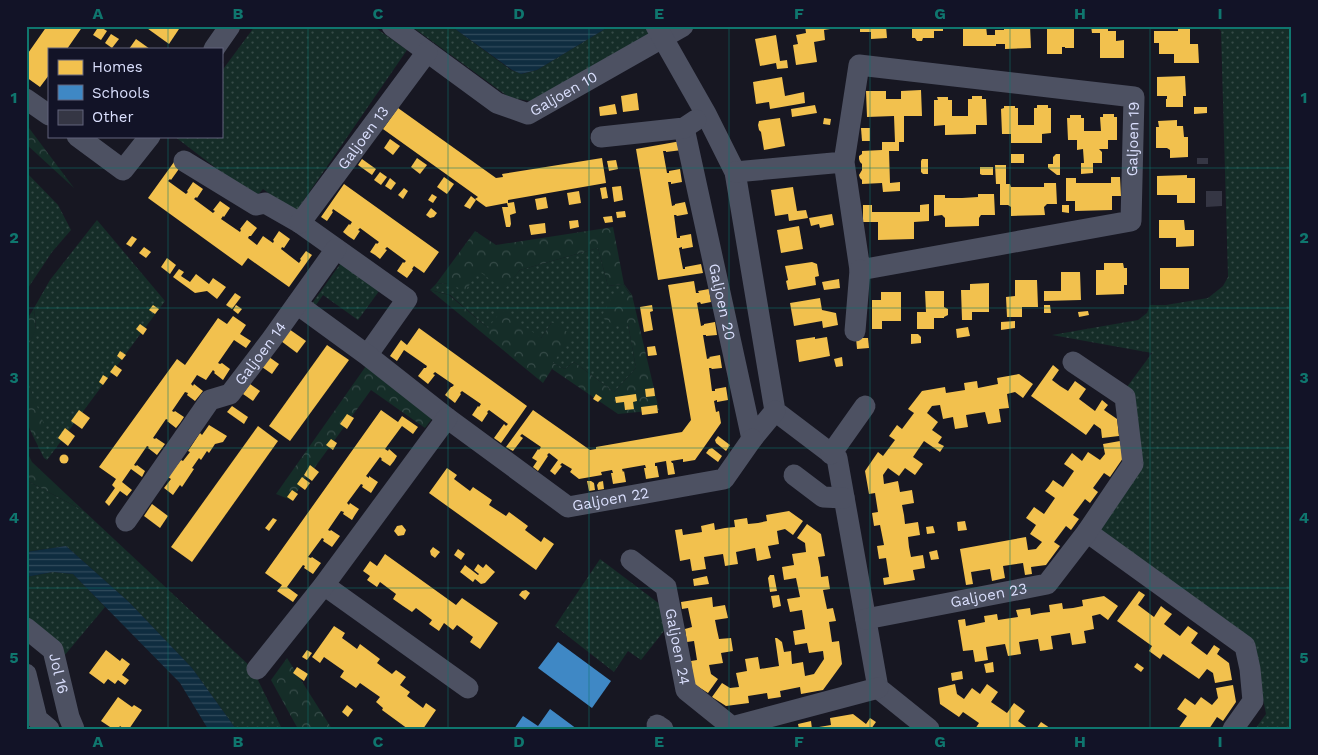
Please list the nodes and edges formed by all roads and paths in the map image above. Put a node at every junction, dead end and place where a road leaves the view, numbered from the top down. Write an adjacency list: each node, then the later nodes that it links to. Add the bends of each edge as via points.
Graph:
1 (230, 26): 5 (street)
2 (392, 26): 6 (street, Galjoen 10)
3 (683, 26): 4 (street, Galjoen 10)
4 (659, 32): 6 (street, Galjoen 10, via 528,114 497,103); 9 (street)
5 (215, 48)
6 (426, 52): 17 (street, Galjoen 13)
7 (26, 99): 8 (street)
8 (48, 114)
9 (706, 114): 10 (street); 16 (street)
10 (684, 128): 11 (street); 27 (street, Galjoen 20)
11 (601, 136)
12 (80, 138): 13 (street, via 123,170)
13 (148, 138)
14 (184, 161): 17 (street, via 256,205 265,203)
15 (844, 162): 16 (street); 19 (street, Galjoen 19); 19 (street, Galjoen 19, via 859,65 1134,97 1131,221)
16 (735, 172): 25 (street)
17 (300, 223): 18 (street)
18 (336, 249): 20 (street, Galjoen 14); 22 (street, via 407,299)
19 (860, 270): 21 (street, Galjoen 19)
20 (297, 304): 26 (street, Galjoen 22); 31 (street, Galjoen 14, via 230,394 210,400)
21 (855, 331)
22 (373, 347)
23 (1073, 362): 32 (street, Galjoen 23, via 1125,397 1133,464)
24 (865, 406): 28 (street)
25 (775, 411): 27 (street); 28 (street)
26 (447, 418): 27 (street, Galjoen 22, via 568,507 724,480); 34 (street)
27 (752, 439)
28 (831, 454): 30 (street, via 836,458)
29 (794, 475): 30 (street, via 823,497)
30 (844, 498): 35 (street)
31 (126, 521)
32 (1087, 532): 35 (street, Galjoen 23, via 1046,584); 45 (street, via 1245,646 1253,701)
33 (630, 560): 41 (street, Galjoen 24, via 666,587 686,690)
34 (324, 585): 37 (street); 39 (street)
35 (866, 620): 40 (street)
36 (26, 628): 43 (street, Jol 16, via 54,650)
37 (257, 669)
38 (26, 674): 42 (street, Jol 16, via 37,719)
39 (468, 688)
40 (878, 688): 41 (street, Galjoen 24); 44 (street)
41 (732, 728)
42 (49, 729)
43 (74, 729)
44 (929, 729)
45 (1233, 729)

